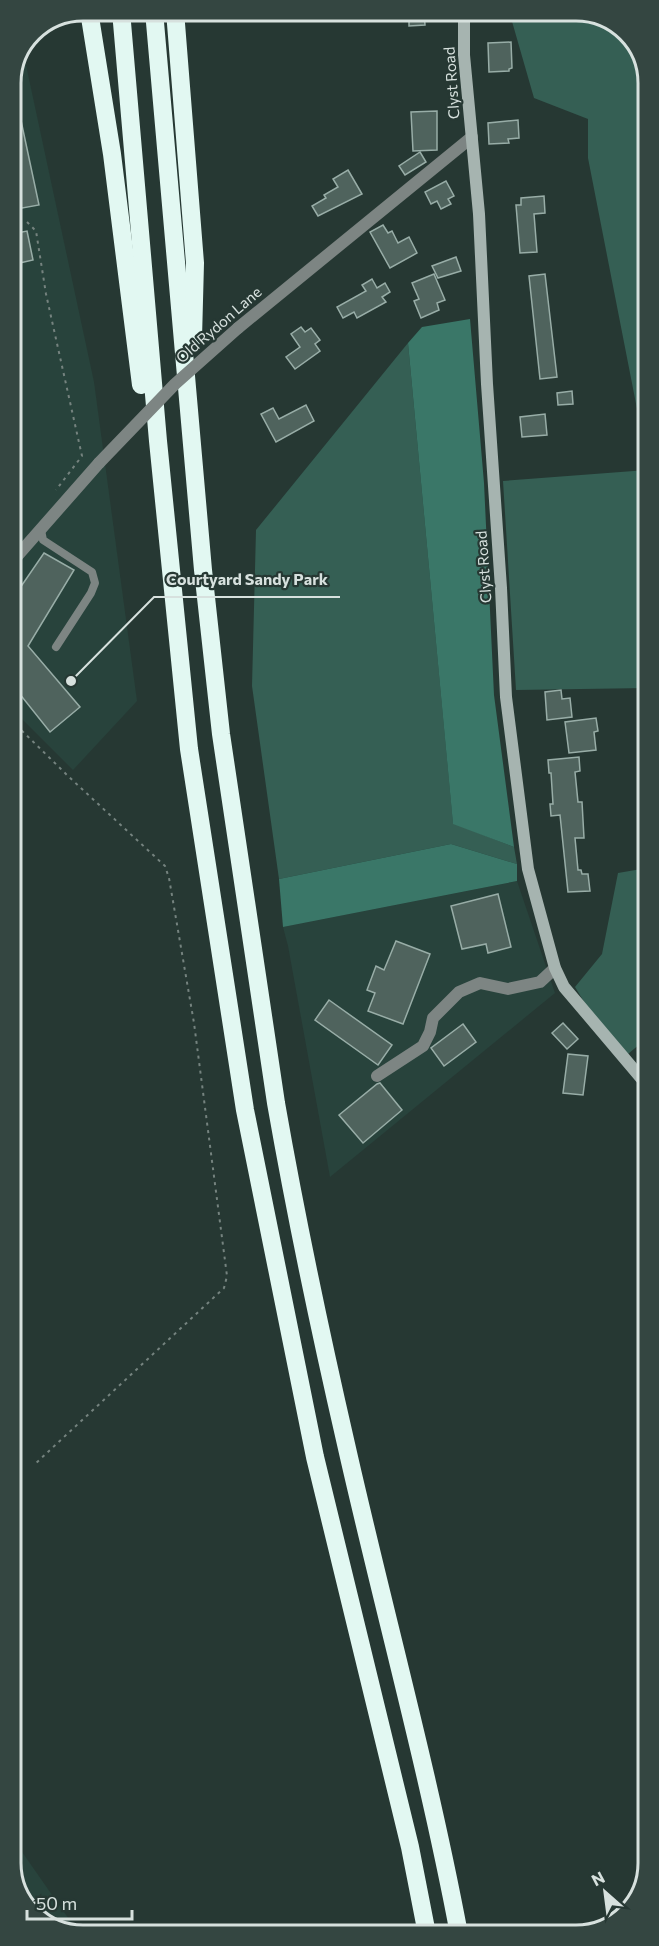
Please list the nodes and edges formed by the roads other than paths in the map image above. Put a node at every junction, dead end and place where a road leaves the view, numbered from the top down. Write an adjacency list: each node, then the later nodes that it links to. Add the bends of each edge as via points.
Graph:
1 (91, 21): 8 (highway, via 143,394)
2 (122, 21): 8 (highway)
3 (155, 21): 7 (highway)
4 (177, 21): 7 (highway, via 195,263)
5 (464, 21): 6 (street, Clyst Road)
6 (472, 136): 9 (street, Old Rydon Lane, bridge, via 175,384); 12 (street, Clyst Road, via 506,697 528,869)
7 (190, 424): 16 (highway, via 221,734 285,1153 346,1443 441,1839)
8 (158, 441): 15 (highway, via 189,748 245,1110 315,1457)
9 (41, 530): 10 (street, Old Rydon Lane); 11 (lane, via 43,540 92,572 95,583)
10 (21, 552)
11 (56, 646)
12 (555, 968): 13 (street, Clyst Road, via 564,987); 14 (street, via 540,982 508,989 480,983 459,992 433,1017 423,1046)
13 (638, 1075)
14 (377, 1076)
15 (425, 1925)
16 (457, 1925)

